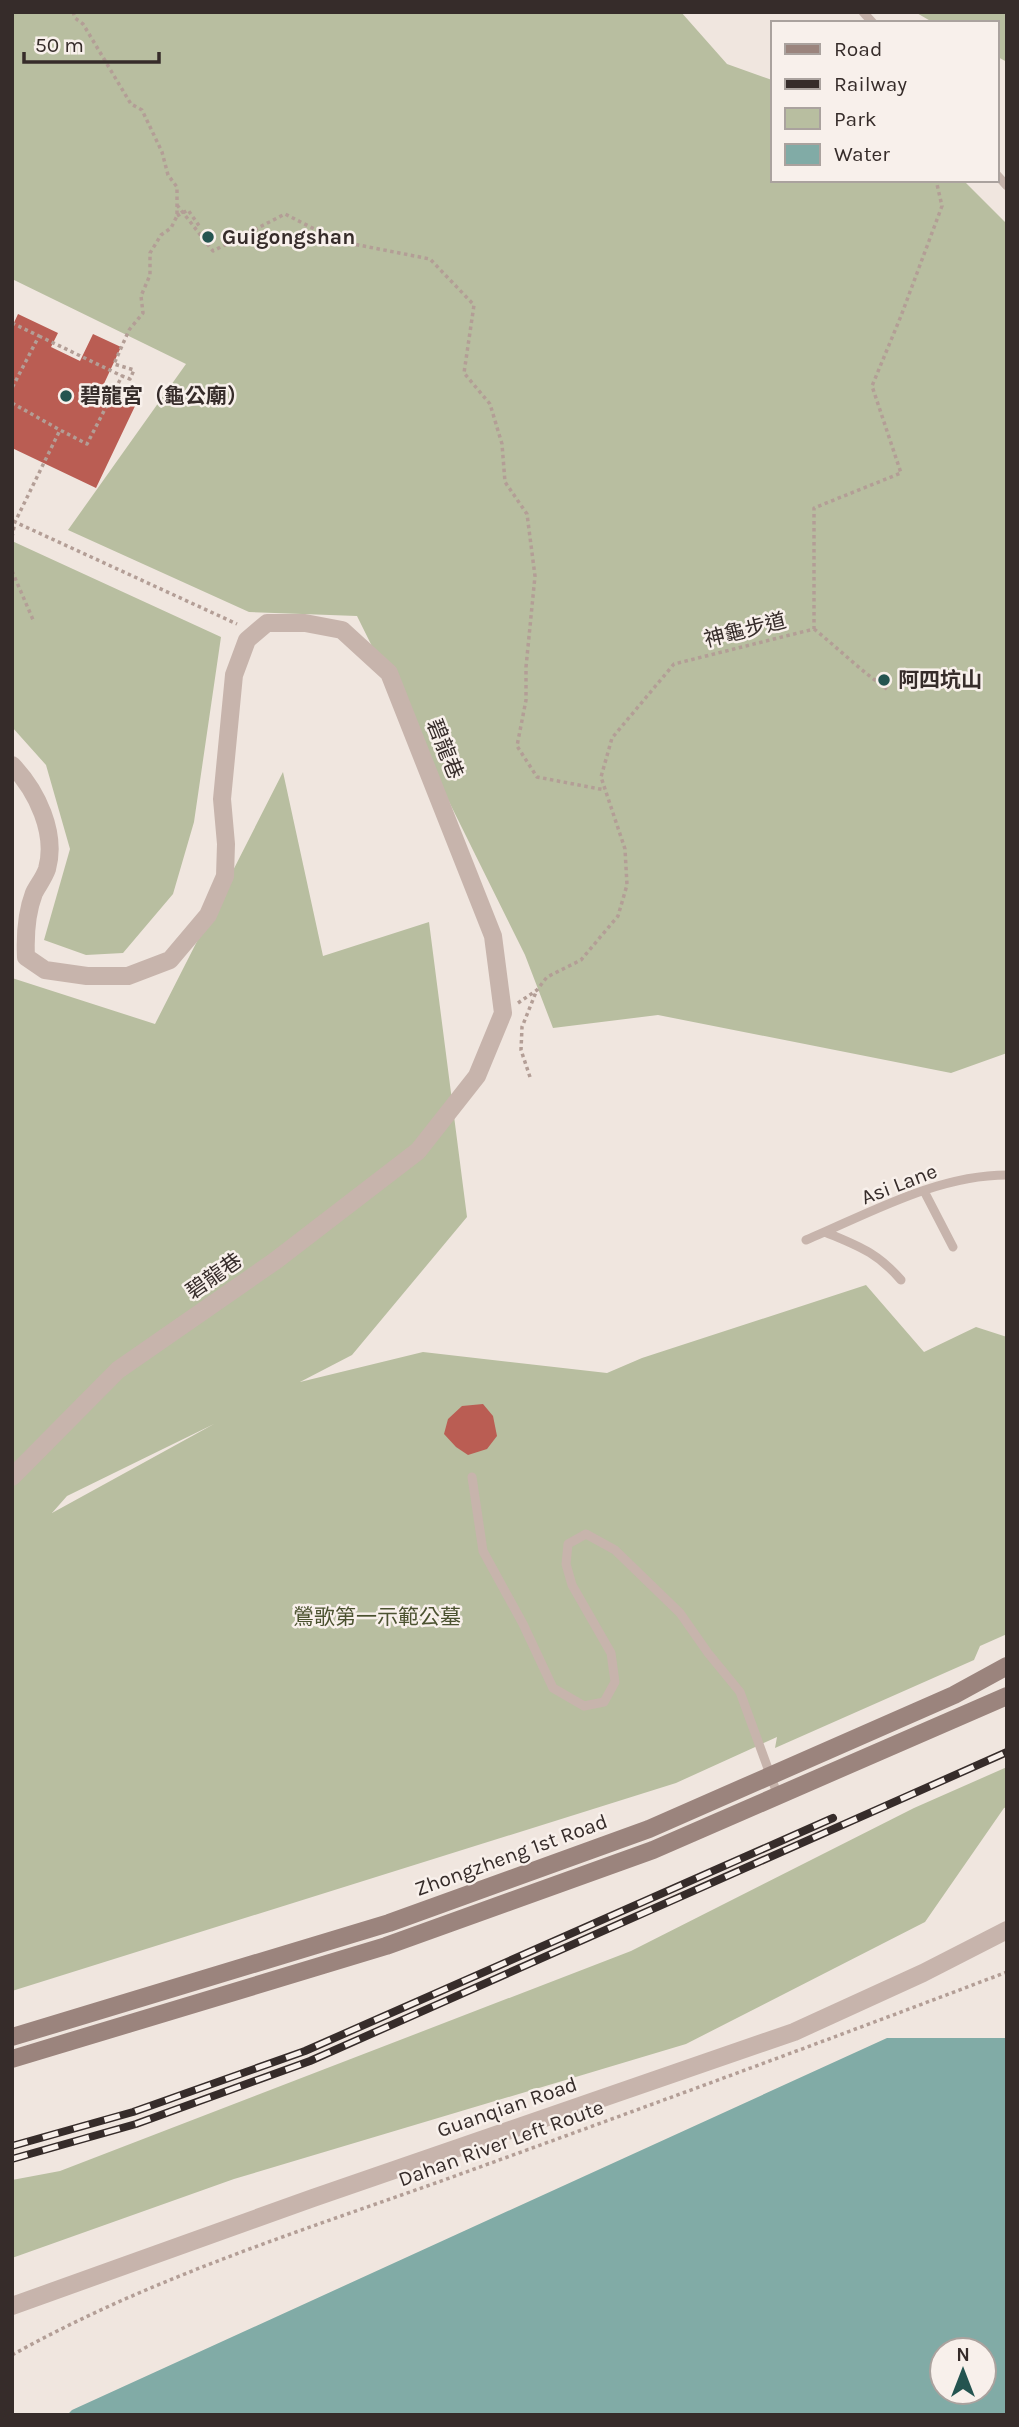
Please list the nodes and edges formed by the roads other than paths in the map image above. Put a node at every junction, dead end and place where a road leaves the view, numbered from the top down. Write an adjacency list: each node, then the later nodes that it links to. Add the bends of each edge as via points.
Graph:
1 (12, 765): 8 (street, 碧龍巷, via 38,802 50,843 46,870 33,896 25,930 26,957 45,970 88,976 128,976 170,960 208,915 225,876 222,799 234,675 247,640 267,623 342,630 389,673 494,936 503,1013 477,1076 418,1151 275,1261 118,1370)
2 (1007, 1175): 3 (lane, Asi Lane)
3 (924, 1191): 4 (lane, Asi Lane); 6 (lane)
4 (825, 1232): 5 (lane, Asi Lane); 7 (lane, via 865,1248)
5 (806, 1240)
6 (953, 1247)
7 (901, 1280)
8 (12, 1477)
9 (472, 1477): 12 (lane, via 483,1551 553,1688 584,1706 604,1702 615,1682 611,1653 572,1584 566,1564 568,1544 586,1534 615,1550 680,1614 740,1692)
10 (1007, 1666): 12 (main road, Zhongzheng 1st Road, via 954,1695)
11 (1007, 1696): 13 (main road, Zhongzheng 1st Road)
12 (769, 1775): 13 (lane); 15 (main road, Zhongzheng 1st Road, via 649,1829 389,1923)
13 (778, 1796): 16 (main road, Zhongzheng 1st Road, via 653,1850 386,1946)
14 (1007, 1930): 17 (street, Guanqian Road, via 794,2032)
15 (12, 2038)
16 (12, 2059)
17 (12, 2306)

